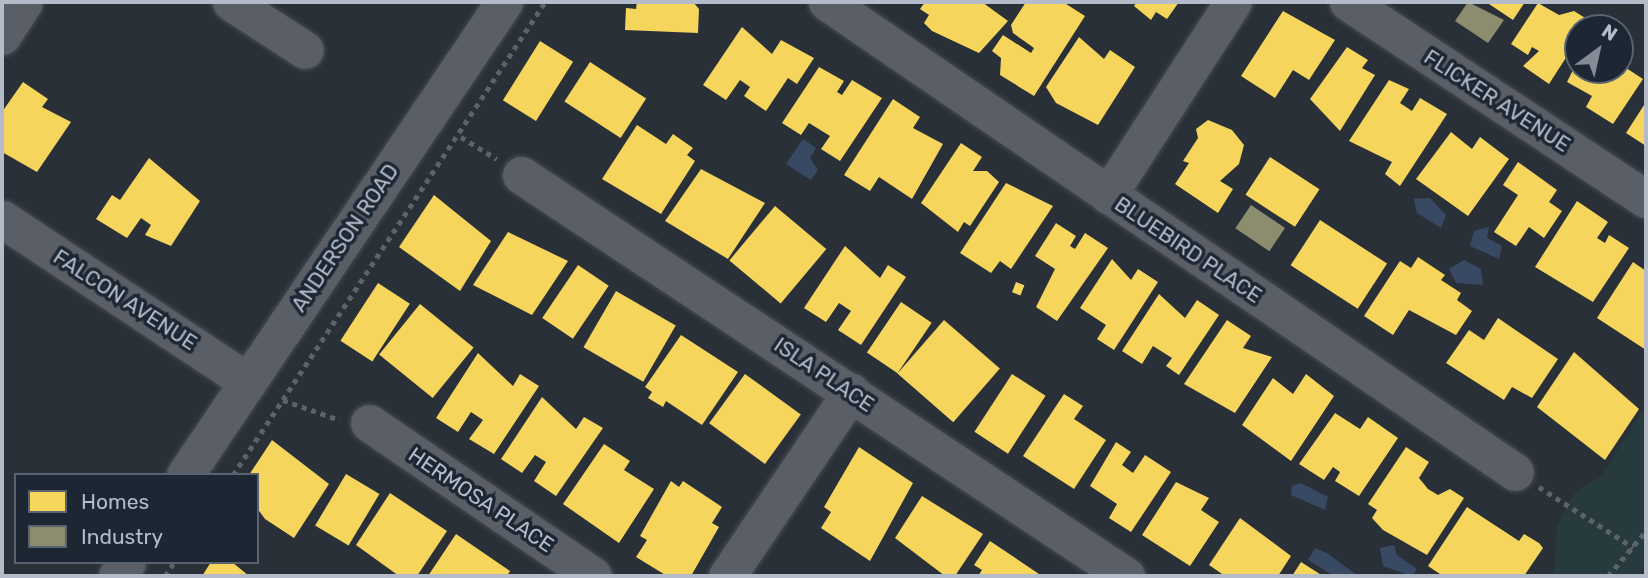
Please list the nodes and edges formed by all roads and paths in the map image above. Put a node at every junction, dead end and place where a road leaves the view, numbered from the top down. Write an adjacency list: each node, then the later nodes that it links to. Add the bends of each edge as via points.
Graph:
1 (24, 2): 9 (street)
2 (231, 2): 10 (street)
3 (505, 2): 16 (street, ANDERSON ROAD)
4 (545, 2): 11 (path)
5 (827, 2): 8 (street, BLUEBIRD PLACE)
6 (1233, 2): 13 (street)
7 (1348, 2): 14 (street, FLICKER AVENUE)
8 (868, 14): 13 (street, BLUEBIRD PLACE)
9 (2, 36)
10 (304, 50)
11 (461, 137): 12 (path); 18 (path)
12 (521, 174): 17 (street, ISLA PLACE)
13 (1108, 195): 20 (street, BLUEBIRD PLACE)
14 (1646, 199)
15 (2, 219): 16 (street, FALCON AVENUE)
16 (248, 382): 21 (street, ANDERSON ROAD)
17 (851, 392): 26 (street); 27 (street, ISLA PLACE)
18 (283, 400): 19 (path, via 318,416); 22 (path)
19 (369, 423): 25 (street, HERMOSA PLACE)
20 (1514, 472): 24 (path)
21 (186, 473)
22 (234, 473)
23 (1646, 531): 24 (path)
24 (1633, 547): 28 (path)
25 (593, 576)
26 (727, 576)
27 (1126, 576)
28 (1608, 576)

